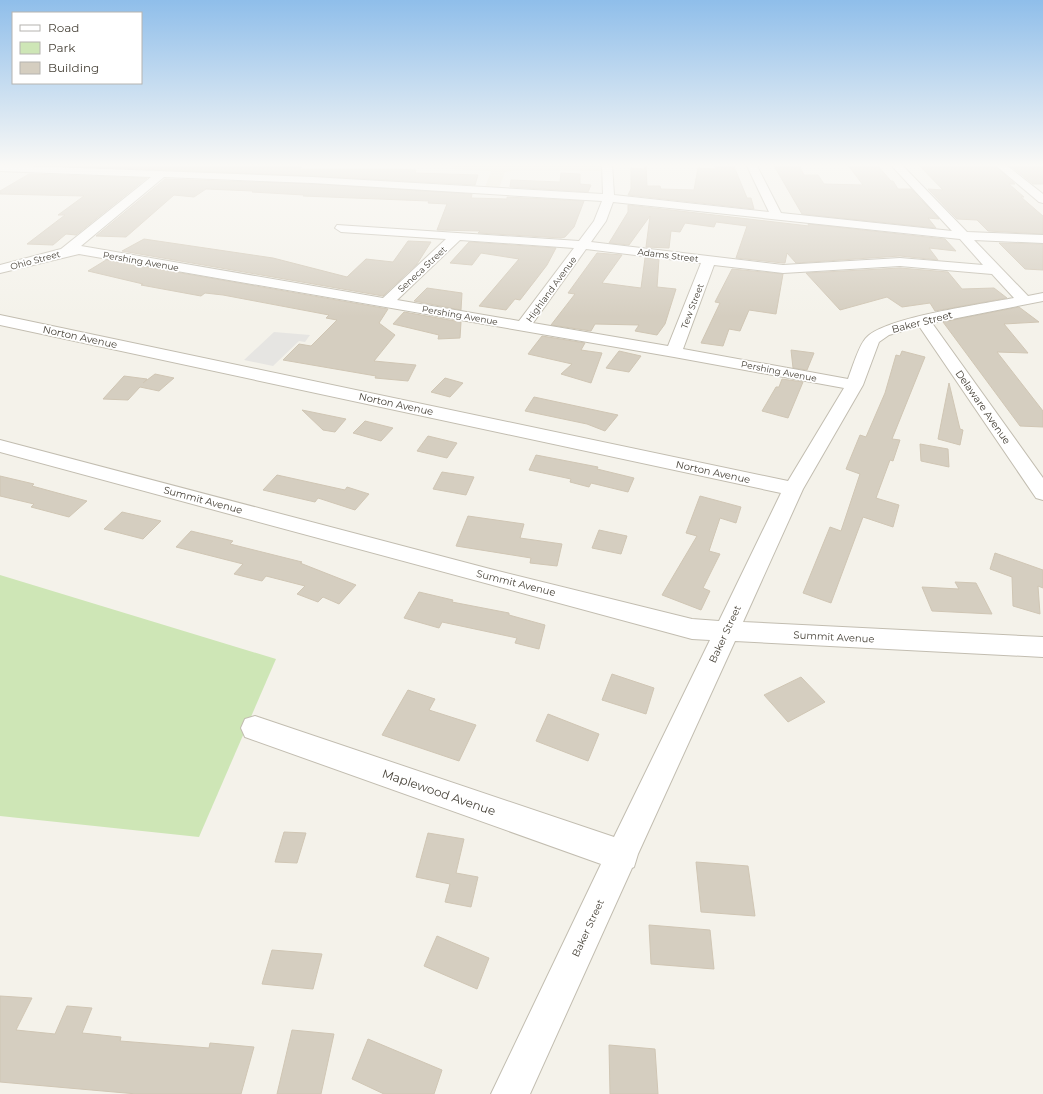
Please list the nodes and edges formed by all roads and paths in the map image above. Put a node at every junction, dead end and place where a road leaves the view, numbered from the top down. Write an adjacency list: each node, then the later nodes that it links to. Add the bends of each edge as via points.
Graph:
1 (112, 215): 11 (street, Ohio Street)
2 (602, 215): 10 (street, Highland Avenue)
3 (767, 215): 5 (street)
4 (943, 215): 7 (street)
5 (776, 216): 7 (street)
6 (341, 228): 8 (street, Adams Street)
7 (963, 236): 9 (street); 14 (street)
8 (456, 237): 10 (street, Adams Street); 16 (street, Seneca Street)
9 (1043, 239)
10 (583, 245): 12 (street, Adams Street); 19 (street, Highland Avenue)
11 (66, 252): 13 (street, Ohio Street); 16 (street, Pershing Avenue, via 79,250)
12 (709, 260): 14 (street, Adams Street, via 783,270 900,262); 20 (street, Tew Street)
13 (0, 269)
14 (995, 270): 15 (street)
15 (1034, 299): 18 (street, Baker Street)
16 (387, 302): 19 (street, Pershing Avenue)
17 (0, 320): 23 (street, Norton Avenue)
18 (923, 320): 21 (street, Baker Street, via 884,332 874,338); 24 (street, Delaware Avenue)
19 (524, 326): 20 (street, Pershing Avenue)
20 (674, 352): 21 (street, Pershing Avenue)
21 (854, 385): 23 (street, Baker Street)
22 (0, 446): 25 (street, Summit Avenue, via 692,629)
23 (793, 489): 25 (street, Baker Street)
24 (1043, 493)
25 (726, 631): 26 (street, Summit Avenue); 28 (street, Baker Street)
26 (1043, 647)
27 (255, 728): 28 (street, Maplewood Avenue)
28 (623, 856): 29 (street, Baker Street)
29 (510, 1094)

